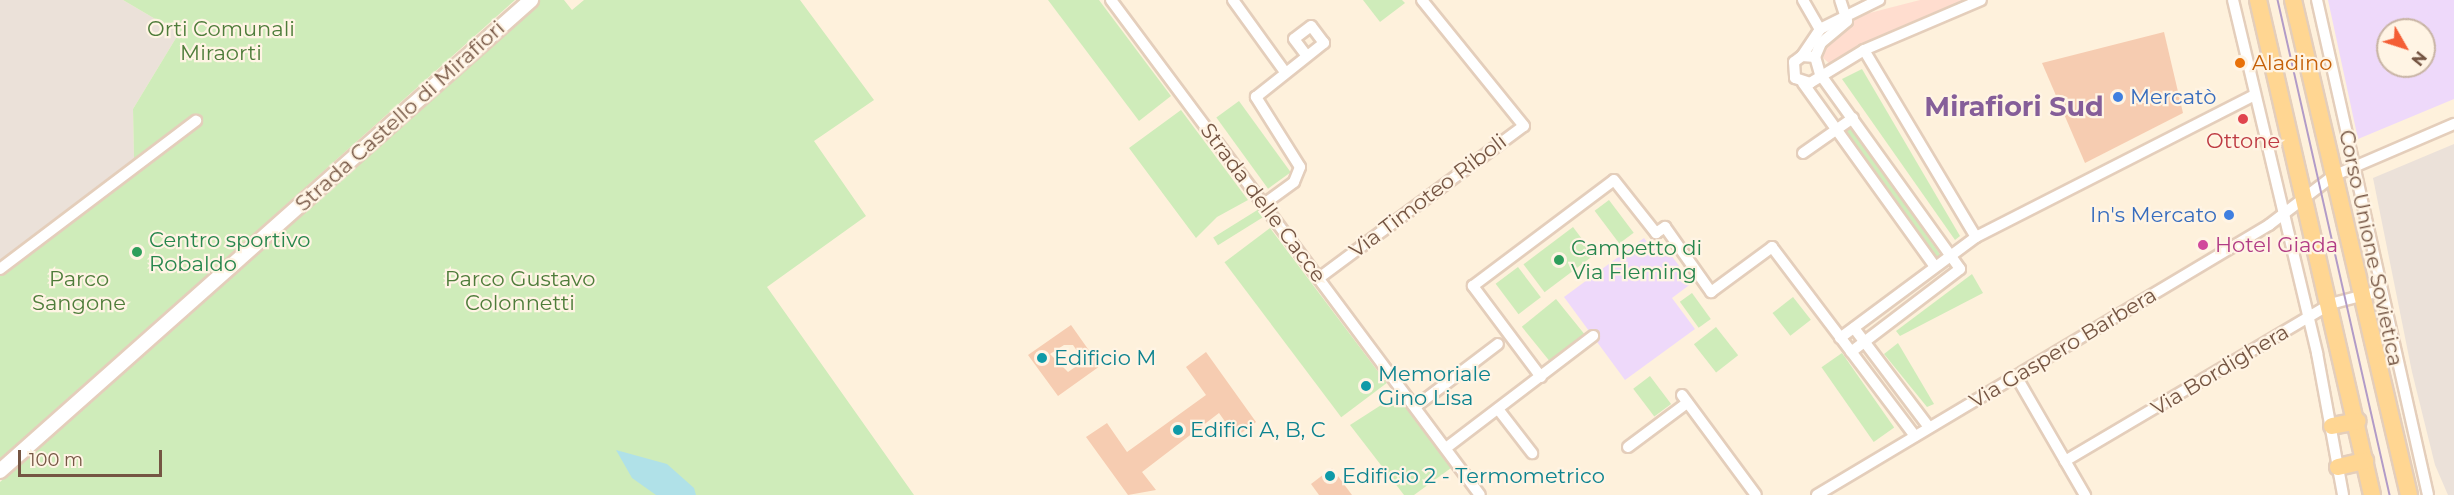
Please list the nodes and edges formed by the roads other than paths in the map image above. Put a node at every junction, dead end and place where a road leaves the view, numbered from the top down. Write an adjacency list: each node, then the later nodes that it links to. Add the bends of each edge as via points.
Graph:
1 (531, 0): 62 (street, Strada Castello di Mirafiori)
2 (1111, 0): 31 (street, Strada delle Cacce)
3 (1233, 0): 19 (street)
4 (1422, 0): 37 (street, Via Timoteo Riboli, via 1524,126)
5 (1803, 0): 14 (street)
6 (1840, 0): 13 (street)
7 (1981, 0): 15 (street)
8 (2233, 0): 22 (street)
9 (2258, 0): 30 (main road)
10 (2293, 0): 29 (main road, Corso Unione Sovietica)
11 (2317, 0): 28 (street, Corso Unione Sovietica)
12 (1872, 1): 13 (street)
13 (1848, 13): 14 (street); 18 (street, via 1845,26 1821,43)
14 (1820, 29): 17 (street)
15 (1864, 50): 20 (street); 33 (street)
16 (1307, 56): 19 (street)
17 (1802, 56): 18 (street); 21 (street, via 1792,69)
18 (1815, 57): 20 (street)
19 (1285, 72): 31 (street, via 1256,100 1295,156 1300,172)
20 (1820, 74): 21 (street); 23 (street)
21 (1803, 83): 26 (street)
22 (2253, 96): 32 (street); 33 (street)
23 (1852, 118): 26 (street); 34 (street)
24 (195, 121): 36 (street)
25 (2454, 124): 28 (street, Via Gaspero Barbera)
26 (1837, 129): 27 (street); 35 (street)
27 (1803, 153)
28 (2353, 166): 29 (street, Via Gaspero Barbera); 38 (street, Corso Unione Sovietica)
29 (2333, 176): 30 (street, Via Gaspero Barbera); 39 (main road, Corso Unione Sovietica)
30 (2305, 195): 32 (street, Via Gaspero Barbera); 40 (main road)
31 (1264, 204): 37 (street, Strada delle Cacce)
32 (2283, 216): 41 (street); 49 (street, Via Gaspero Barbera)
33 (1976, 237): 34 (street)
34 (1951, 255): 35 (street); 45 (street, via 1960,269)
35 (1935, 267): 42 (street)
36 (0, 269)
37 (1319, 278): 50 (street, Strada delle Cacce)
38 (2380, 291): 39 (street, Via Bordighera); 70 (street, Corso Unione Sovietica)
39 (2359, 296): 40 (street, Via Bordighera); 69 (main road, Corso Unione Sovietica)
40 (2330, 304): 41 (street, Via Bordighera); 52 (main road)
41 (2308, 317): 53 (street); 59 (street, Via Bordighera)
42 (1854, 328): 44 (street); 45 (street)
43 (1593, 336): 48 (street)
44 (1840, 338): 47 (street); 48 (street, via 1772,247 1711,292 1665,227 1656,233 1614,180 1473,286)
45 (1864, 341): 47 (street); 54 (street)
46 (1498, 344): 50 (street)
47 (1851, 352): 55 (street)
48 (1541, 376): 51 (street)
49 (2016, 376): 54 (street, Via Gaspero Barbera); 59 (street)
50 (1414, 407): 57 (street, Strada delle Cacce)
51 (1497, 409): 57 (street); 58 (street)
52 (2358, 421): 53 (main road); 60 (main road)
53 (2332, 426): 61 (street)
54 (1929, 427): 55 (street, Via Gaspero Barbera)
55 (1915, 436): 65 (street, Via Gaspero Barbera)
56 (1628, 447): 64 (street, via 1684,399)
57 (1446, 448): 63 (street, Strada delle Cacce)
58 (1532, 453)
59 (2065, 461): 66 (street)
60 (2365, 461): 61 (main road); 68 (main road)
61 (2338, 467): 67 (street)
62 (0, 471)
63 (1480, 495)
64 (1756, 495)
65 (1817, 495)
66 (2085, 495)
67 (2343, 495)
68 (2372, 495)
69 (2409, 495)
70 (2428, 495)

